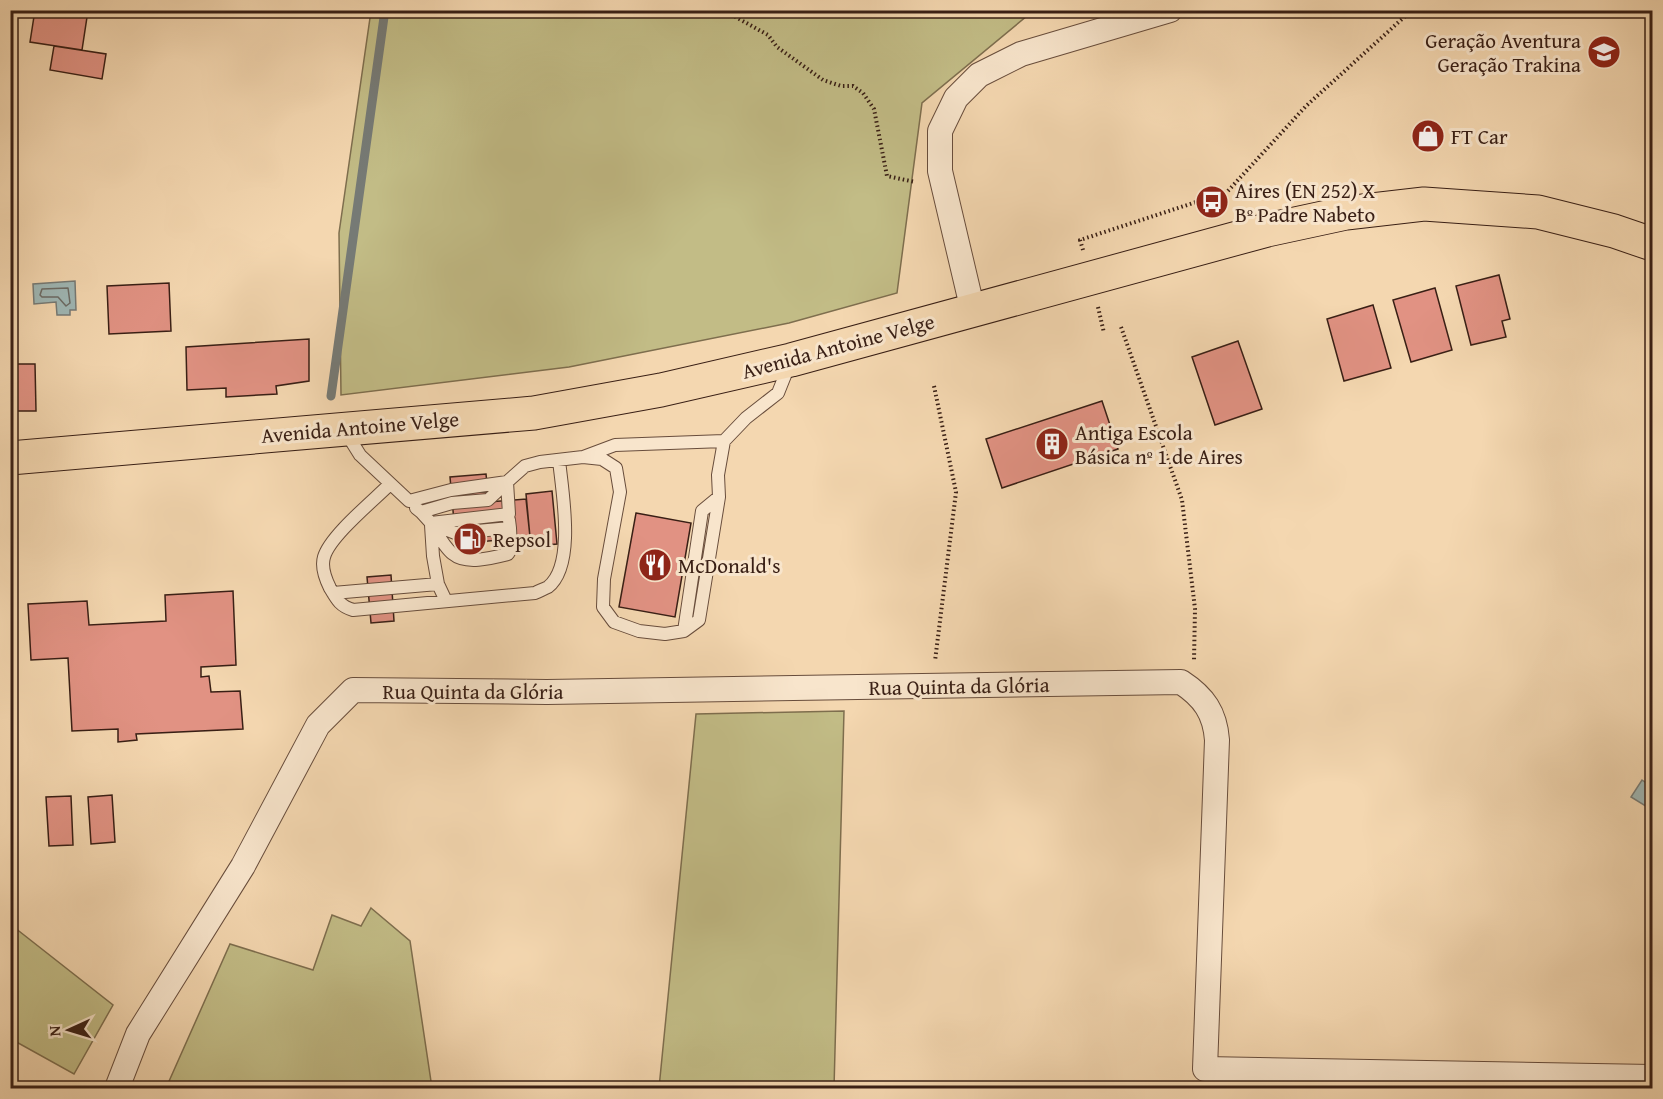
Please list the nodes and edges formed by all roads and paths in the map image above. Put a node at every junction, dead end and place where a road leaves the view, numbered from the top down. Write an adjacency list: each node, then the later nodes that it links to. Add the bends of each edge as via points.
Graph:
1 (723, 10): 4 (path, via 768,35 823,80 853,86 863,93 874,109 887,176)
2 (1170, 10): 4 (street, via 1021,54 979,75 956,98 940,131)
3 (1412, 10): 6 (path, via 1306,106 1227,192 1080,240)
4 (942, 188): 7 (street)
5 (1653, 244): 6 (main road, Avenida Antoine Velge, via 1538,212 1424,204 1346,213 1267,230)
6 (1090, 279): 7 (main road, Avenida Antoine Velge); 9 (path)
7 (973, 311): 10 (main road, Avenida Antoine Velge)
8 (1121, 327): 28 (path, via 1182,500 1195,609)
9 (1104, 333)
10 (791, 360): 12 (main road, Avenida Antoine Velge, via 661,390 534,413); 13 (lane, via 778,393)
11 (934, 386): 27 (path, via 956,492)
12 (344, 429): 15 (main road, Avenida Antoine Velge); 18 (lane, via 360,455)
13 (724, 441): 14 (lane, via 615,445); 14 (lane, via 699,620 684,631 665,634 639,631 614,622 603,607 604,579 620,492 616,468 602,459)
14 (583, 457): 16 (lane)
15 (10, 458)
16 (559, 460): 17 (lane, via 525,466); 26 (lane, via 565,549 549,586 535,593)
17 (507, 482): 19 (lane); 20 (lane, via 488,500 452,503); 21 (lane)
18 (390, 484): 19 (lane); 25 (lane, via 332,542 323,558 325,579)
19 (409, 501): 20 (lane)
20 (421, 512): 22 (lane)
21 (509, 514): 22 (lane); 23 (lane)
22 (431, 523): 23 (lane, via 455,534); 23 (lane, via 451,554 462,560 508,554); 24 (lane)
23 (510, 528)
24 (438, 584): 25 (lane); 26 (lane)
25 (333, 593): 26 (lane, via 341,606 353,610)
26 (446, 601)
27 (931, 686): 28 (street, Rua Quinta da Glória, via 1180,682); 31 (street, Rua Quinta da Glória, via 547,692 353,690 318,725 243,866 138,1034)
28 (1194, 690): 30 (street, via 1211,711 1217,740)
29 (1653, 1077): 30 (street)
30 (1205, 1079)
31 (117, 1089)

